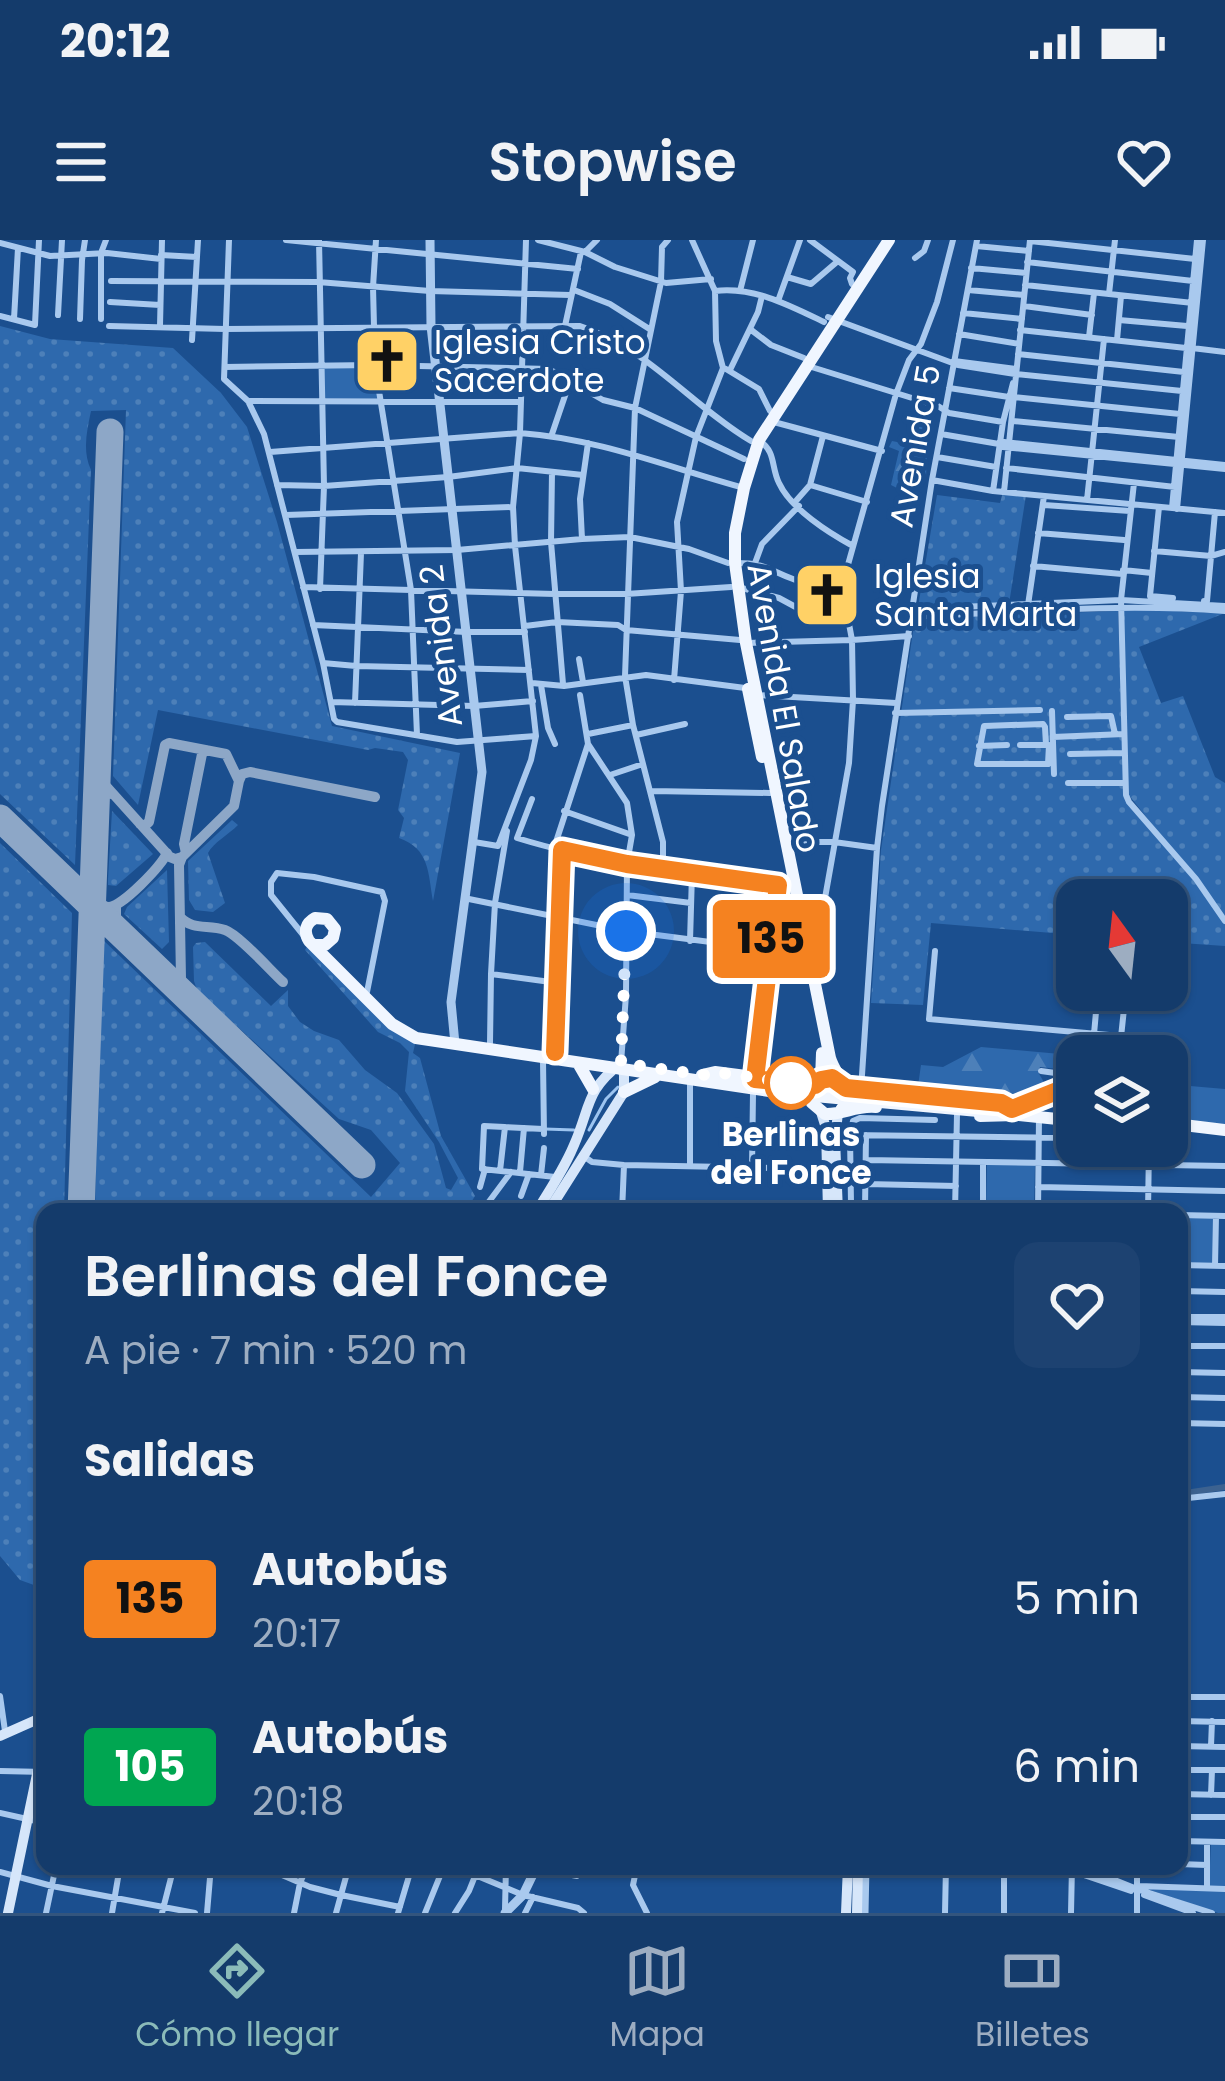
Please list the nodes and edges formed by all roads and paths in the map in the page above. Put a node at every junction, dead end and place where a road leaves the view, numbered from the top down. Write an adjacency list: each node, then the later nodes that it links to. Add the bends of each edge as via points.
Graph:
1 (39, 240): 33 (street)
2 (62, 240): 35 (street)
3 (85, 240): 34 (street)
4 (106, 240): 32 (street)
5 (162, 240): 37 (street)
6 (198, 240): 38 (street)
7 (229, 240): 56 (street)
8 (286, 240): 23 (street)
9 (430, 240): 36 (street, Avenida 2)
10 (526, 240): 43 (street)
11 (538, 240): 31 (street)
12 (598, 240): 31 (street)
13 (692, 240): 49 (street)
14 (753, 240): 63 (street)
15 (800, 240): 48 (street)
16 (810, 240): 41 (street)
17 (886, 240): 57 (main road, Avenida El Salado); 84 (main road, Avenida El Salado)
18 (928, 240): 39 (street)
19 (952, 240): 106 (street)
20 (1030, 240): 29 (street); 30 (street)
21 (1115, 240): 29 (street)
22 (1200, 240): 40 (street); 73 (street)
23 (319, 241): 27 (street); 52 (street)
24 (0, 243): 28 (street)
25 (665, 243): 53 (street)
26 (976, 243): 30 (street); 44 (street, Avenida 5)
27 (376, 244): 36 (street); 59 (street)
28 (18, 248): 33 (street); 80 (street)
29 (1114, 250): 40 (street); 46 (street)
30 (1028, 251): 42 (street)
31 (583, 252): 45 (street); 53 (street)
32 (101, 253): 34 (street); 37 (street); 82 (street)
33 (38, 254): 35 (street); 80 (street, via 35,325)
34 (83, 254): 35 (street); 81 (street)
35 (62, 256): 78 (street)
36 (430, 256): 43 (street); 61 (street, Avenida 2)
37 (161, 257): 38 (street); 54 (street)
38 (197, 257): 55 (street)
39 (915, 258)
40 (1195, 259): 51 (street)
41 (838, 261): 48 (street, via 811,284); 57 (street, via 853,272)
42 (1028, 262): 46 (street); 47 (street)
43 (526, 264): 45 (street); 66 (street)
44 (971, 268): 47 (street); 60 (street, Avenida 5)
45 (578, 269): 65 (street)
46 (1112, 272): 51 (street); 67 (street)
47 (1026, 273): 58 (street)
48 (787, 277): 71 (street)
49 (711, 279): 53 (street); 62 (street)
50 (111, 281): 54 (street)
51 (1193, 281): 73 (street)
52 (318, 282): 56 (street); 59 (street); 93 (street)
53 (661, 282): 97 (street)
54 (160, 283): 55 (street); 74 (street)
55 (196, 283): 56 (street); 94 (street)
56 (228, 283): 95 (street)
57 (853, 284): 84 (main road, Avenida El Salado)
58 (1025, 285): 64 (street); 68 (street)
59 (373, 287): 61 (street); 90 (street)
60 (968, 290): 68 (street); 76 (street, Avenida 5)
61 (430, 291): 66 (street); 88 (street, Avenida 2)
62 (715, 291): 63 (street); 118 (street, via 716,341)
63 (740, 291): 69 (street)
64 (1094, 292): 67 (street); 77 (street)
65 (572, 293): 66 (street); 89 (street); 97 (street, via 610,304)
66 (524, 294): 91 (street)
67 (1109, 294): 70 (street)
68 (1024, 295): 75 (street)
69 (762, 296): 71 (street); 96 (street)
70 (1121, 296): 73 (street); 85 (street)
71 (778, 301): 84 (street)
72 (110, 302): 74 (street)
73 (1194, 303): 92 (street)
74 (160, 305): 87 (street)
75 (1023, 306): 77 (street); 83 (street)
76 (963, 313): 83 (street); 99 (street, Avenida 5)
77 (1092, 314): 100 (street)
78 (58, 315)
79 (0, 316): 80 (street)
80 (14, 319)
81 (80, 319)
82 (101, 319)
83 (1022, 319): 98 (street)
84 (829, 320): 106 (street); 111 (main road, Avenida El Salado)
85 (1119, 320): 92 (street); 103 (street)
86 (109, 326): 87 (street)
87 (160, 326): 94 (street)
88 (431, 326): 90 (street); 91 (street); 115 (street, Avenida 2)
89 (565, 326): 91 (street); 109 (street, via 596,332)
90 (373, 327): 93 (street); 114 (street)
91 (524, 327): 117 (street)
92 (1191, 327): 105 (street)
93 (319, 328): 95 (street); 113 (street)
94 (193, 329): 95 (street); 102 (street)
95 (225, 329): 116 (street)
96 (750, 329): 111 (street); 118 (street)
97 (651, 330): 109 (street)
98 (1021, 330): 100 (street); 104 (street)
99 (959, 334): 104 (street); 110 (street, Avenida 5)
100 (1089, 337): 101 (street)
101 (1104, 339): 103 (street); 112 (street)
102 (192, 340)
103 (1117, 340): 105 (street)
104 (1019, 344): 108 (street)
105 (1189, 348): 107 (street); 120 (street); 146 (street)
106 (916, 349): 110 (street); 125 (street)
107 (1225, 352)
108 (1018, 354): 112 (street); 119 (street)
109 (646, 360): 133 (street); 135 (street)
110 (954, 361): 119 (street); 123 (street, Avenida 5)
111 (805, 362): 125 (street); 137 (main road, Avenida El Salado)
112 (1101, 363): 120 (street); 122 (street)
113 (320, 366): 114 (street); 116 (street); 128 (street)
114 (375, 366): 115 (street); 129 (street)
115 (437, 366): 117 (street); 131 (street, Avenida 2)
116 (225, 367): 127 (street, via 228,385)
117 (522, 368): 121 (street, via 549,369); 130 (street)
118 (727, 369): 135 (street); 137 (street, via 759,389)
119 (1016, 372): 122 (street); 126 (street)
120 (1184, 372): 124 (street)
121 (570, 381): 133 (street); 143 (street)
122 (1100, 382): 124 (street); 132 (street)
123 (950, 388): 126 (street); 134 (street, Avenida 5)
124 (1182, 391): 136 (street)
125 (896, 394): 134 (street); 154 (street)
126 (1011, 397): 132 (street); 138 (street); 139 (street)
127 (248, 401): 128 (street); 155 (street)
128 (322, 401): 129 (street); 153 (street)
129 (380, 402): 131 (street); 149 (street)
130 (521, 402): 131 (street); 141 (street)
131 (440, 403): 147 (street, Avenida 2)
132 (1097, 406): 136 (street); 140 (street)
133 (635, 408): 144 (street); 156 (street)
134 (945, 410): 139 (street); 142 (street, Avenida 5)
135 (706, 411): 144 (street); 148 (street)
136 (1180, 415): 146 (street)
137 (770, 416): 145 (street); 148 (main road, Avenida El Salado)
138 (1012, 421): 140 (street); 152 (street)
139 (1003, 422): 151 (street)
140 (1094, 429): 146 (street); 157 (street)
141 (520, 433): 143 (street); 147 (street); 164 (street)
142 (941, 434): 151 (street); 158 (street, Avenida 5)
143 (551, 436): 150 (street)
144 (696, 436): 159 (street); 166 (street)
145 (823, 436): 154 (street); 174 (street)
146 (1180, 438): 160 (street)
147 (445, 439): 149 (street); 168 (street, Avenida 2)
148 (755, 441): 159 (main road, Avenida El Salado); 177 (main road, Avenida El Salado); 183 (street, via 771,450 780,485)
149 (388, 443): 153 (street); 170 (street)
150 (588, 443): 156 (street); 167 (street)
151 (1000, 444): 152 (street); 161 (street)
152 (1010, 445): 157 (street); 163 (street)
153 (323, 448): 155 (street); 175 (street)
154 (882, 451): 182 (street)
155 (270, 452): 173 (street)
156 (631, 453): 166 (street); 195 (street)
157 (1092, 453): 160 (street); 169 (street)
158 (937, 458): 161 (street); 171 (street, Avenida 5)
159 (744, 459): 177 (main road, Avenida El Salado)
160 (1178, 463): 162 (street); 176 (street)
161 (996, 467): 178 (street)
162 (1225, 467)
163 (1006, 468): 169 (street); 179 (street)
164 (517, 469): 165 (street); 168 (street); 184 (street)
165 (552, 472): 167 (street); 198 (street)
166 (687, 472): 177 (street); 201 (street)
167 (584, 476): 196 (street)
168 (448, 477): 170 (street); 188 (street, Avenida 2)
169 (1089, 478): 172 (street); 180 (street)
170 (393, 479): 175 (street); 189 (street)
171 (932, 480): 178 (street); 229 (street, Avenida 5)
172 (1134, 483): 176 (street); 186 (street)
173 (278, 484): 175 (street); 193 (street)
174 (810, 485): 182 (street); 183 (street)
175 (324, 486): 192 (street)
176 (1176, 487): 187 (street)
177 (741, 488): 210 (main road, Avenida El Salado)
178 (992, 491): 179 (street)
179 (1004, 492): 181 (street)
180 (1087, 500): 181 (street); 186 (street)
181 (1043, 501): 186 (street); 194 (street)
182 (867, 502): 200 (street)
183 (797, 504): 200 (street); 211 (street, via 761,544)
184 (513, 507): 188 (street); 199 (street)
185 (1159, 507): 186 (street); 187 (street); 203 (street)
186 (1130, 508): 197 (street)
187 (1174, 508): 190 (street)
188 (453, 510): 189 (street); 202 (street, Avenida 2)
189 (398, 512): 192 (street); 206 (street)
190 (1215, 512): 191 (street); 209 (street)
191 (1225, 513)
192 (322, 514): 193 (street); 205 (street)
193 (286, 515): 204 (street)
194 (1038, 533): 197 (street); 212 (street)
195 (630, 537): 196 (street); 201 (street); 225 (street)
196 (582, 539): 198 (street)
197 (1126, 540): 213 (street)
198 (551, 542): 199 (street); 224 (street)
199 (514, 546): 202 (street); 223 (street)
200 (853, 546): 215 (street)
201 (677, 547): 210 (street); 221 (street)
202 (457, 550): 206 (street); 222 (street, Avenida 2)
203 (1154, 551): 209 (street); 214 (street)
204 (295, 552): 205 (street); 216 (street)
205 (321, 552): 208 (street); 219 (street)
206 (405, 552): 208 (street); 220 (street)
207 (1225, 552): 209 (street)
208 (361, 553): 218 (street)
209 (1210, 556): 214 (street, via 1207,601 1150,596)
210 (732, 563): 211 (street); 217 (main road, Avenida El Salado)
211 (755, 563): 215 (street)
212 (1034, 566): 213 (street); 227 (street)
213 (1122, 572): 214 (street); 226 (street)
214 (1152, 573)
215 (842, 586): 230 (street)
216 (303, 587): 219 (street); 232 (street)
217 (734, 587): 221 (street); 230 (street, via 816,618); 241 (main road, Avenida El Salado)
218 (359, 588): 219 (street); 220 (street); 233 (street)
219 (320, 589)
220 (411, 590): 222 (street); 235 (street)
221 (681, 591): 225 (street); 238 (street)
222 (463, 593): 223 (street); 237 (street, Avenida 2)
223 (520, 594): 224 (street); 234 (street)
224 (555, 594): 225 (street); 231 (street)
225 (626, 594): 236 (street)
226 (1121, 604): 227 (street); 228 (street); 229 (street); 271 (street)
227 (1028, 605): 229 (street)
228 (1225, 609)
229 (912, 613): 239 (street, Avenida 5)
230 (847, 620): 240 (street)
231 (557, 622): 234 (street); 236 (street); 253 (street)
232 (313, 625): 233 (street); 243 (street)
233 (358, 627): 235 (street); 244 (street)
234 (525, 629): 237 (street); 247 (street)
235 (413, 630): 237 (street); 245 (street)
236 (626, 630): 238 (street); 248 (street)
237 (467, 632): 246 (street, Avenida 2)
238 (677, 634): 241 (street); 249 (street)
239 (909, 636): 240 (street); 262 (street, Avenida 5)
240 (852, 640): 241 (street); 256 (street)
241 (743, 641): 254 (main road, Avenida El Salado)
242 (579, 659): 251 (street)
243 (323, 663): 244 (street); 258 (street)
244 (356, 666): 245 (street); 259 (street)
245 (414, 668): 246 (street); 260 (street)
246 (471, 670): 247 (street); 261 (street, Avenida 2)
247 (529, 670): 250 (street)
248 (625, 676): 249 (street); 251 (street); 266 (street)
249 (674, 680): 254 (street)
250 (530, 682): 252 (street); 257 (street)
251 (583, 682): 253 (street)
252 (541, 685): 253 (street); 275 (street)
253 (564, 686)
254 (752, 692): 256 (street); 288 (main road, Avenida El Salado); 294 (main road, Avenida El Salado)
255 (580, 695): 268 (street)
256 (853, 700): 262 (street); 295 (street)
257 (533, 701): 261 (street); 272 (street)
258 (331, 702): 259 (street); 269 (street, via 335,721)
259 (355, 703): 260 (street)
260 (416, 704): 261 (street); 269 (street)
261 (474, 706): 273 (street, Avenida 2)
262 (896, 708): 263 (street); 296 (street, Avenida 5)
263 (1040, 710)
264 (1052, 710): 274 (street)
265 (1067, 717): 271 (street, via 1111,716)
266 (633, 724): 268 (street); 270 (street)
267 (685, 724): 270 (street)
268 (588, 734): 276 (street)
269 (417, 735): 273 (street)
270 (636, 735): 282 (street)
271 (1119, 735): 274 (street); 280 (street)
272 (536, 736): 273 (street); 291 (street)
273 (479, 740): 293 (street, Avenida 2)
274 (1050, 742): 278 (street); 279 (street, via 1042,724 984,726); 279 (street, via 1048,764 979,766); 283 (street)
275 (555, 744)
276 (588, 744): 284 (street); 290 (street)
277 (1007, 745): 279 (street)
278 (1020, 745)
279 (980, 746)
280 (1124, 753): 281 (street); 286 (street)
281 (1070, 754)
282 (643, 764): 284 (street); 287 (street)
283 (1054, 774)
284 (610, 775): 292 (street, via 627,803)
285 (1068, 783): 286 (street)
286 (1125, 784): 307 (street, via 1129,802)
287 (652, 791): 288 (street); 299 (street)
288 (770, 793): 301 (main road, Avenida El Salado)
289 (532, 799): 297 (street, via 517,838)
290 (564, 812): 292 (street); 297 (street)
291 (508, 822): 293 (street, via 498,846); 304 (street)
292 (632, 835): 298 (street)
293 (471, 841): 303 (street, Avenida 2)
294 (786, 842): 295 (street); 314 (main road, Avenida El Salado)
295 (833, 842): 296 (street); 314 (street)
296 (877, 848): 332 (street, Avenida 5)
297 (558, 849): 298 (street); 306 (street)
298 (627, 864): 299 (street); 302 (street)
299 (663, 870): 300 (street)
300 (692, 874): 301 (street); 305 (street)
301 (783, 884): 312 (street); 314 (main road, Avenida El Salado)
302 (626, 896): 305 (street); 308 (street)
303 (464, 898): 304 (street); 321 (street, Avenida 2, via 451,1002)
304 (495, 903): 306 (street); 315 (street)
305 (692, 903): 309 (street)
306 (560, 916): 308 (street); 316 (street)
307 (1225, 921)
308 (626, 931): 309 (street); 326 (street)
309 (690, 940): 312 (street)
310 (310, 942): 311 (main road); 311 (main road, via 308,923 322,917 334,926); 317 (street, via 272,898 275,874 382,892); 321 (main road, via 398,1029)
311 (330, 942): 317 (main road, via 335,959)
312 (770, 950): 314 (street); 331 (street)
313 (934, 952): 319 (street, via 929,1019)
314 (811, 954): 330 (main road, Avenida El Salado, via 824,1059); 332 (main road, Avenida El Salado, via 830,1058)
315 (490, 974): 316 (street); 322 (street)
316 (558, 982): 323 (street)
317 (367, 992): 321 (main road, via 406,1026)
318 (1096, 1011): 319 (street)
319 (1094, 1034): 320 (street)
320 (1108, 1035)
321 (456, 1040): 322 (main road); 323 (main road)
322 (490, 1043): 323 (main road)
323 (549, 1055): 324 (main road); 326 (main road); 345 (street, via 543,1132)
324 (578, 1062): 326 (main road); 333 (main road)
325 (1040, 1071): 328 (street)
326 (622, 1075): 327 (main road); 327 (main road); 329 (main road); 333 (main road); 352 (main road)
327 (662, 1075): 329 (main road)
328 (1056, 1075)
329 (697, 1078): 331 (main road, via 715,1072); 335 (main road, bridge); 360 (street)
330 (818, 1083): 331 (main road); 332 (main road, via 832,1078); 336 (main road, Avenida El Salado)
331 (754, 1086): 336 (main road); 364 (street)
332 (850, 1087): 335 (main road, via 1001,1103); 336 (main road, via 848,1100)
333 (593, 1089): 352 (main road)
334 (1056, 1091): 335 (street)
335 (1014, 1112): 337 (main road); 338 (main road); 339 (main road)
336 (829, 1113): 337 (main road, via 864,1106); 366 (street); 383 (main road); 384 (main road)
337 (957, 1114): 349 (street)
338 (1056, 1116)
339 (1040, 1118): 340 (main road); 350 (street)
340 (1056, 1118)
341 (935, 1120): 347 (street, via 860,1118)
342 (1188, 1125): 346 (main road)
343 (1188, 1125): 346 (main road)
344 (505, 1127): 345 (street); 365 (street, via 484,1126); 367 (street)
345 (524, 1128): 368 (street)
346 (1225, 1131)
347 (850, 1135): 348 (street); 385 (street)
348 (866, 1135): 349 (street); 354 (street)
349 (956, 1136): 350 (street); 355 (street)
350 (1039, 1138): 351 (street); 357 (street)
351 (1056, 1138)
352 (581, 1147): 359 (street, via 589,1162); 370 (main road); 380 (main road)
353 (544, 1148): 369 (street)
354 (866, 1160): 355 (street); 371 (street)
355 (956, 1161): 356 (street); 372 (street)
356 (983, 1162): 357 (street); 388 (street)
357 (1039, 1162): 358 (street); 374 (street)
358 (1056, 1162)
359 (624, 1165): 360 (street); 381 (street)
360 (690, 1166): 364 (street)
361 (1188, 1166): 362 (street)
362 (1225, 1166)
363 (1149, 1167): 375 (street)
364 (752, 1168): 366 (street)
365 (484, 1169): 367 (street); 373 (street)
366 (822, 1169): 382 (street)
367 (500, 1171): 368 (street)
368 (520, 1173): 369 (street); 377 (street); 378 (street)
369 (542, 1175): 370 (street)
370 (559, 1178): 379 (main road)
371 (866, 1184): 372 (street); 386 (street)
372 (956, 1186): 387 (street)
373 (480, 1187)
374 (1038, 1187): 375 (street); 389 (street)
375 (1148, 1190): 376 (street); 390 (street)
376 (1225, 1191)
377 (521, 1196)
378 (489, 1203)
379 (542, 1203)
380 (553, 1203)
381 (622, 1203)
382 (825, 1203)
383 (826, 1203)
384 (843, 1203)
385 (844, 1203)
386 (866, 1203)
387 (955, 1203)
388 (983, 1203)
389 (1037, 1203)
390 (1148, 1203)
391 (1188, 1215): 392 (street)
392 (1220, 1216): 393 (street)
393 (1220, 1242): 395 (street)
394 (1188, 1265): 395 (street)
395 (1220, 1266)
396 (1188, 1291): 397 (street)
397 (1225, 1292)
398 (1188, 1320): 399 (street)
399 (1225, 1320)
400 (1188, 1346): 401 (street)
401 (1225, 1346)
402 (1188, 1372): 403 (street)
403 (1225, 1373)
404 (1188, 1397): 405 (street)
405 (1225, 1397)
406 (1188, 1423): 407 (street)
407 (1225, 1424)
408 (1225, 1493): 409 (street)
409 (1188, 1498)
410 (0, 1696): 417 (street)
411 (1188, 1696): 412 (street)
412 (1225, 1697)
413 (36, 1719): 417 (main road)
414 (1188, 1720): 415 (street)
415 (1212, 1721): 416 (street); 419 (street)
416 (1225, 1722)
417 (2, 1734)
418 (1188, 1746): 419 (street)
419 (1211, 1746): 420 (street)
420 (1225, 1747)
421 (1188, 1770): 422 (street)
422 (1212, 1770): 423 (street); 428 (street)
423 (1225, 1770)
424 (0, 1771): 425 (street)
425 (36, 1772)
426 (36, 1790): 433 (main road)
427 (1188, 1794): 428 (street)
428 (1211, 1795): 429 (street)
429 (1225, 1795)
430 (0, 1813): 433 (street)
431 (1188, 1817): 432 (street)
432 (1225, 1817)
433 (28, 1819): 434 (street); 441 (main road)
434 (36, 1821)
435 (1188, 1841): 436 (street)
436 (1207, 1842): 437 (street); 439 (street)
437 (1225, 1842)
438 (1188, 1864): 439 (street)
439 (1207, 1865): 468 (street)
440 (0, 1872): 441 (street)
441 (15, 1875): 466 (street); 476 (main road)
442 (54, 1875): 466 (street)
443 (119, 1875): 473 (street)
444 (172, 1875): 475 (street)
445 (210, 1875): 480 (street)
446 (289, 1875): 465 (street)
447 (303, 1875): 465 (street)
448 (347, 1875): 471 (street)
449 (409, 1875): 474 (street)
450 (441, 1875): 483 (street)
451 (475, 1875): 484 (street)
452 (484, 1875): 467 (street)
453 (505, 1875): 467 (street)
454 (535, 1875): 472 (street)
455 (573, 1875): 464 (street)
456 (635, 1875): 488 (street)
457 (846, 1875): 489 (main road)
458 (861, 1875): 490 (main road)
459 (946, 1875): 491 (street)
460 (1004, 1875): 492 (street)
461 (1077, 1875): 493 (street)
462 (1099, 1875): 469 (street)
463 (1137, 1875): 469 (street)
464 (577, 1876)
465 (300, 1883): 471 (street); 481 (street)
466 (52, 1886): 473 (street); 477 (street)
467 (504, 1888): 472 (street); 485 (street)
468 (1207, 1888): 469 (street); 470 (street)
469 (1137, 1889): 494 (street); 495 (street); 496 (street)
470 (1225, 1889)
471 (341, 1895): 474 (street); 482 (street)
472 (528, 1896): 485 (street); 486 (street); 487 (street)
473 (115, 1898): 475 (street); 478 (street)
474 (399, 1910)
475 (162, 1911): 479 (street)
476 (8, 1913)
477 (46, 1913)
478 (112, 1913)
479 (195, 1913)
480 (207, 1913)
481 (294, 1913)
482 (336, 1913)
483 (425, 1913)
484 (454, 1913)
485 (505, 1913)
486 (525, 1913)
487 (584, 1913)
488 (647, 1913)
489 (844, 1913)
490 (860, 1913)
491 (946, 1913)
492 (1004, 1913)
493 (1070, 1913)
494 (1137, 1913)
495 (1193, 1913)
496 (1212, 1913)

